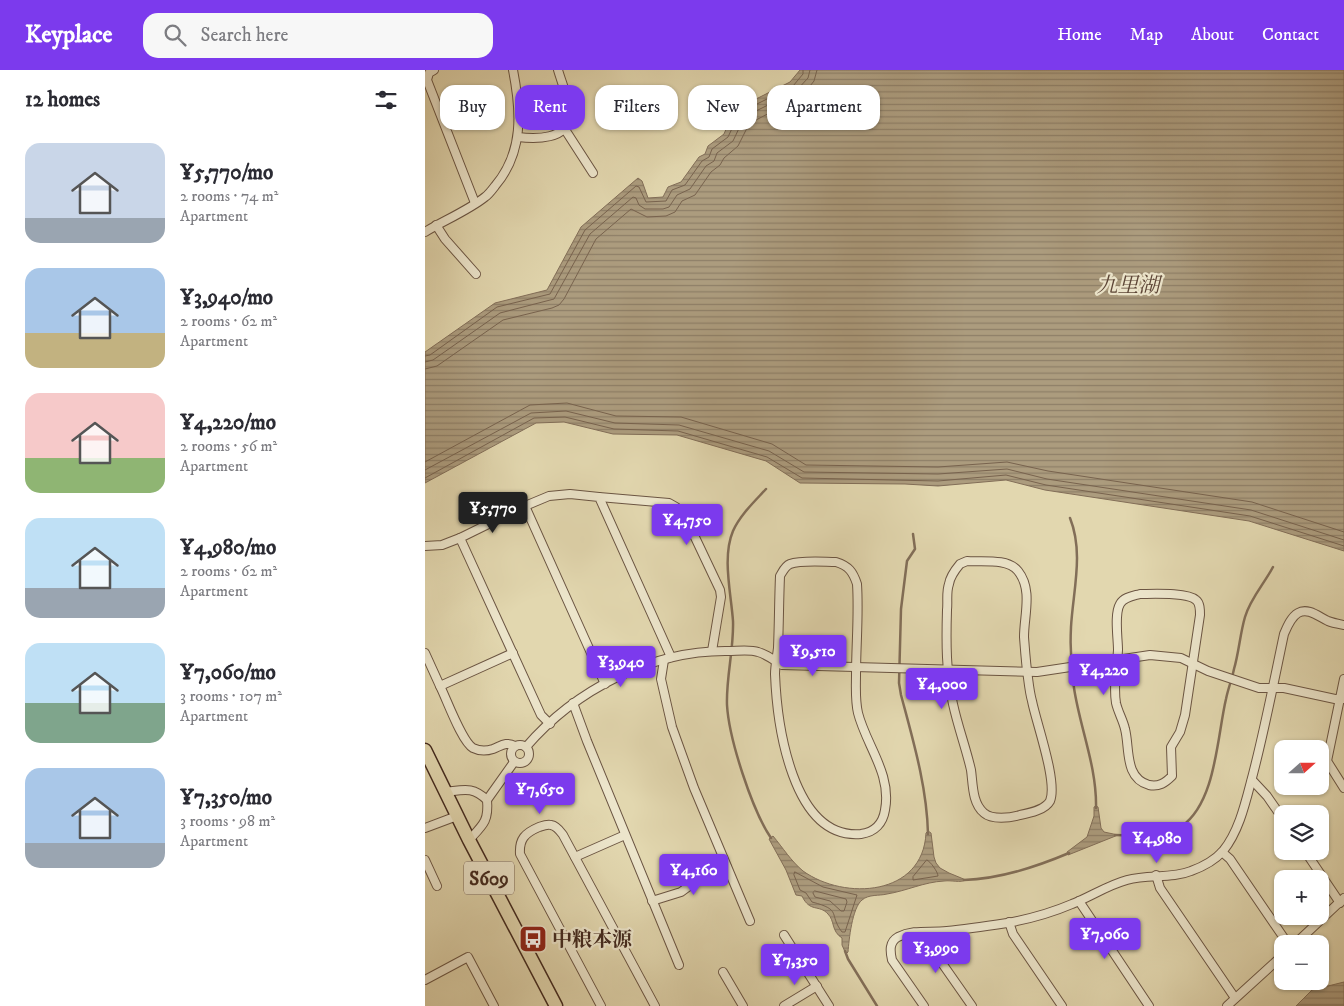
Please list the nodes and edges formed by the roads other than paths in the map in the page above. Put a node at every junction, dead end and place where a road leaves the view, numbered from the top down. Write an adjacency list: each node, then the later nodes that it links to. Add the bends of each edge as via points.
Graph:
1 (434, 70): 9 (street, via 427,80)
2 (513, 70): 7 (street)
3 (558, 70): 4 (street)
4 (562, 85)
5 (562, 130): 7 (street, via 535,139)
6 (565, 130): 8 (street)
7 (518, 137): 9 (street, via 504,176)
8 (593, 173)
9 (475, 203): 10 (street)
10 (436, 225): 11 (street); 12 (street)
11 (425, 232)
12 (476, 274)
13 (599, 497): 14 (street, via 549,496); 18 (street, via 669,504 684,514 720,590); 21 (street)
14 (525, 506): 15 (street); 29 (street)
15 (460, 538): 16 (street, via 442,545); 20 (street)
16 (425, 546)
17 (1344, 625): 31 (street, via 1315,613 1298,613 1284,634)
18 (712, 651): 21 (street); 23 (street, via 758,652)
19 (425, 652): 30 (street)
20 (513, 653): 30 (street); 34 (street, via 541,715)
21 (668, 659): 29 (street); 52 (street, via 661,678 672,727)
22 (1117, 661): 24 (street, via 1150,655 1181,658); 24 (street, via 1117,611 1120,603 1129,596 1140,594 1195,599 1200,615); 24 (street, via 1116,704 1125,729 1131,768 1137,778 1156,786 1172,776 1171,747 1185,715); 27 (street)
23 (776, 662): 25 (street, via 782,665); 25 (street, via 780,576 784,568 796,563 836,562 853,572 857,584); 25 (street, via 781,732 791,773 818,818 833,830 849,834 875,830 885,810 886,792 883,774 858,713)
24 (1193, 664): 31 (street, via 1259,688)
25 (856, 667): 26 (street)
26 (947, 670): 27 (street); 27 (street, via 948,584 954,571 967,561 997,562 1017,568 1026,587); 27 (street, via 958,729 971,770 973,793 978,807 995,818 1020,816 1042,809 1052,793)
27 (1027, 672)
28 (1344, 679): 32 (street)
29 (605, 684): 33 (street)
30 (441, 686): 35 (street, via 464,739 472,748 486,750 510,743)
31 (1273, 688): 32 (street); 39 (street)
32 (1342, 699): 40 (street, via 1327,761)
33 (573, 703): 34 (street); 46 (street)
34 (550, 724): 36 (street)
35 (515, 746): 36 (street); 38 (street, via 510,754)
36 (526, 748): 38 (street, via 529,753 527,760 519,764)
37 (425, 750): 41 (main road, S609)
38 (514, 762): 42 (street)
39 (1251, 780): 43 (street); 48 (street, via 1233,837)
40 (1344, 788)
41 (445, 792): 42 (street, via 469,789); 44 (main road, S609)
42 (487, 800): 47 (street, via 485,823)
43 (1274, 806)
44 (457, 816): 45 (street); 47 (main road, S609)
45 (425, 828)
46 (625, 835): 49 (street); 55 (street)
47 (469, 840): 71 (main road, S609)
48 (1222, 852): 53 (street, via 1189,872); 61 (street)
49 (575, 857): 72 (street, via 563,835 551,825 529,832 519,846 520,854); 73 (street)
50 (425, 860): 54 (street)
51 (1312, 860): 57 (street)
52 (727, 867): 55 (street, via 700,878 681,892); 58 (street)
53 (1156, 875): 56 (street, via 1126,880); 69 (street, via 1160,888)
54 (437, 886)
55 (652, 901): 65 (street)
56 (1079, 901): 59 (street, via 1039,916); 80 (street)
57 (1342, 901): 62 (street)
58 (750, 921)
59 (1009, 922): 60 (street); 79 (street, via 1013,934)
60 (928, 932): 77 (street, via 916,931 896,938 890,952 892,960); 78 (street, via 930,946)
61 (1282, 935)
62 (1305, 935)
63 (784, 936): 68 (street)
64 (1274, 963): 69 (street)
65 (679, 965)
66 (723, 972): 74 (street)
67 (425, 980): 70 (street, via 468,956)
68 (817, 986): 75 (street); 76 (street)
69 (1235, 998): 81 (street)
70 (494, 1006)
71 (556, 1006)
72 (601, 1006)
73 (655, 1006)
74 (743, 1006)
75 (784, 1006)
76 (829, 1006)
77 (924, 1006)
78 (972, 1006)
79 (1062, 1006)
80 (1149, 1006)
81 (1227, 1006)

